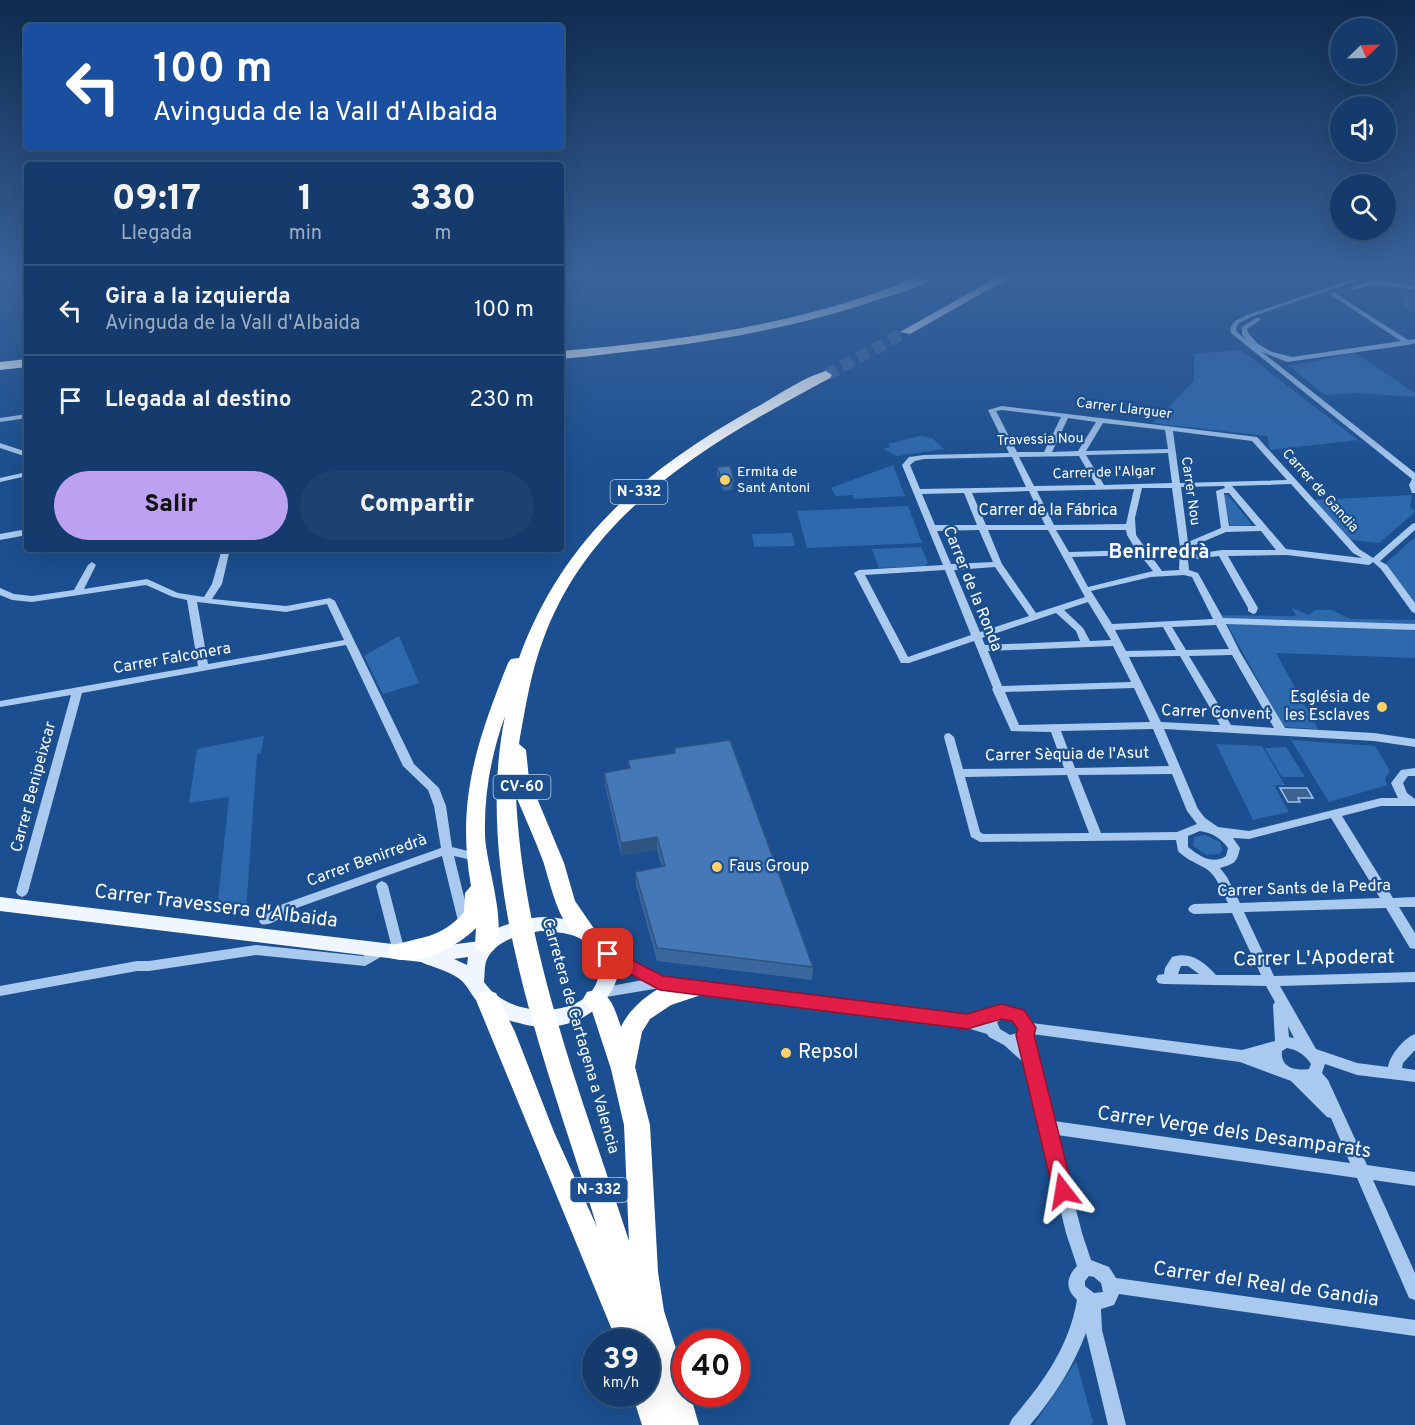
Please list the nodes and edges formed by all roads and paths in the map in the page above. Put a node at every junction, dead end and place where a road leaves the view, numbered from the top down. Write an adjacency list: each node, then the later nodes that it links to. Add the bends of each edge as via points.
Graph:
1 (623, 342): 9 (highway)
2 (670, 342): 10 (highway)
3 (1244, 342): 33 (street)
4 (1248, 342): 11 (street)
5 (1253, 342): 12 (street, via 1271,354)
6 (1406, 342): 7 (street); 8 (street); 12 (street)
7 (1410, 342)
8 (1415, 348)
9 (564, 350)
10 (564, 355)
11 (1264, 356): 12 (street); 15 (street)
12 (1291, 359): 15 (street, via 1280,362)
13 (24, 361): 14 (highway)
14 (0, 364)
15 (1281, 367): 30 (street)
16 (826, 375): 75 (highway, Carretera de Cartagena a Valencia / N-332, via 702,443 651,481 582,552)
17 (24, 416): 19 (street)
18 (1065, 416): 20 (street, Carrer Llarguer); 25 (street); 28 (street, Carrer Llarguer, via 992,410)
19 (0, 420)
20 (1101, 420): 21 (street, Carrer Llarguer); 26 (street)
21 (1169, 428): 22 (street, Carrer Llarguer); 24 (street, Carrer Nou)
22 (1254, 439): 34 (street, Carrer de Gandia)
23 (0, 445): 27 (street)
24 (1171, 451): 26 (street, Travessia Nou); 35 (street, Carrer Nou)
25 (1047, 453): 26 (street, Travessia Nou); 28 (street, Travessia Nou)
26 (1081, 453): 37 (street)
27 (24, 454)
28 (1016, 455): 29 (street, Travessia Nou, via 924,457); 39 (street)
29 (909, 461): 42 (street, Carrer de la Ronda, via 906,468)
30 (1415, 469)
31 (24, 475): 32 (street)
32 (0, 480)
33 (1415, 480): 41 (street)
34 (1292, 482): 38 (street, Carrer de l'Algar); 59 (street, Carrer de Gandia, via 1356,552)
35 (1177, 484): 36 (street, Carrer de l'Algar); 38 (street, Carrer de l'Algar); 52 (street, Carrer Nou)
36 (1137, 486): 37 (street, Carrer de l'Algar); 46 (street)
37 (1101, 487): 39 (street, Carrer de l'Algar)
38 (1228, 487): 48 (street); 49 (street, via 1220,491)
39 (1032, 488): 40 (street, Carrer de l'Algar); 43 (street)
40 (967, 490): 42 (street, Carrer de l'Algar); 44 (street)
41 (1415, 491)
42 (916, 492): 47 (street, Carrer de la Ronda)
43 (1050, 525): 44 (street, Carrer de la Fábrica); 46 (street, Carrer de la Fábrica); 57 (street)
44 (982, 526): 47 (street, Carrer de la Fábrica); 60 (street)
45 (1415, 526): 59 (street)
46 (1129, 527): 54 (street)
47 (931, 528): 62 (street, Carrer de la Ronda)
48 (1262, 528): 49 (street); 55 (street)
49 (1225, 529): 52 (street)
50 (24, 533): 51 (street)
51 (0, 537)
52 (1184, 547): 58 (street, Carrer Nou)
53 (225, 552): 69 (street, via 217,584)
54 (1140, 552): 57 (street); 64 (street)
55 (1284, 552): 56 (street); 59 (street)
56 (1222, 554): 58 (street); 72 (street)
57 (1066, 555): 67 (street)
58 (1184, 558): 63 (street, Carrer Nou)
59 (1374, 560): 71 (street, Carrer de Gandia, via 1384,567)
60 (998, 564): 62 (street); 73 (street)
61 (92, 566): 66 (street)
62 (947, 568): 79 (street, Carrer de la Ronda); 79 (street, via 859,573 905,661)
63 (1184, 572): 64 (street); 74 (street, via 1195,575)
64 (1159, 573): 67 (street)
65 (0, 591): 66 (street, via 24,599)
66 (77, 593): 68 (street, via 147,582)
67 (1087, 594): 70 (street); 77 (street)
68 (192, 599): 69 (street); 87 (street)
69 (206, 601): 80 (street, via 286,609 330,601)
70 (1058, 609): 73 (street); 81 (street, via 1080,630)
71 (1415, 610)
72 (1252, 611)
73 (1035, 618): 79 (street)
74 (1219, 621): 76 (street); 78 (street); 84 (street)
75 (542, 622): 116 (highway, via 532,626 488,733 477,782); 128 (highway, CV-60, via 517,734 516,761 565,903); 167 (highway, Carretera de Cartagena a Valencia / N-332, via 513,715 507,756 507,839 516,910)
76 (1166, 625): 77 (street); 85 (street)
77 (1109, 627): 82 (street)
78 (1415, 627)
79 (976, 637): 83 (street, Carrer de la Ronda)
80 (349, 642): 87 (street, Carrer Falconera); 114 (street, via 409,766 433,788)
81 (1086, 644): 82 (street); 83 (street)
82 (1117, 644): 86 (street)
83 (981, 648): 89 (street, Carrer de la Ronda)
84 (1235, 652): 85 (street); 96 (street)
85 (1184, 653): 86 (street); 93 (street)
86 (1122, 654): 88 (street)
87 (204, 669): 90 (street, Carrer Falconera)
88 (1138, 685): 89 (street); 92 (street)
89 (997, 689): 94 (street, Carrer de la Ronda)
90 (77, 691): 91 (street, Carrer Falconera); 120 (street, Carrer Benipeixcar)
91 (0, 704)
92 (1157, 725): 93 (street, Carrer Convent); 95 (street, Carrer Convent); 99 (street)
93 (1227, 727): 96 (street, Carrer Convent)
94 (1015, 729): 95 (street, Carrer Convent)
95 (1055, 729): 100 (street)
96 (1281, 731): 98 (street, Carrer Convent)
97 (949, 737): 102 (street)
98 (1415, 743)
99 (1175, 770): 100 (street, Carrer Sèquia de l'Asut); 106 (street)
100 (1072, 771): 102 (street, Carrer Sèquia de l'Asut); 111 (street)
101 (1415, 772): 103 (street, via 1399,777)
102 (959, 773): 111 (street, via 975,834 980,838)
103 (1398, 789): 104 (street); 105 (street)
104 (1381, 802): 105 (street); 107 (street)
105 (1412, 803)
106 (1193, 811): 108 (street); 109 (street)
107 (1334, 813): 110 (street); 122 (street, Carrer L'Apoderat)
108 (1192, 828): 109 (street); 112 (street)
109 (1216, 830): 110 (street); 113 (street)
110 (1249, 835): 113 (street)
111 (1096, 836): 112 (street, via 1164,835)
112 (1181, 840): 117 (street, via 1188,854)
113 (1234, 848): 115 (street)
114 (447, 850): 116 (street); 126 (street, Carrer Benirredrà, via 299,903); 127 (street)
115 (1228, 862): 117 (street); 118 (street)
116 (477, 864): 130 (highway, via 486,914); 131 (highway, via 476,914 464,928 437,945)
117 (1209, 864): 118 (street)
118 (1223, 880): 124 (street)
119 (382, 886): 131 (street)
120 (22, 892)
121 (1415, 902): 122 (street, Carrer Sants de la Pedra)
122 (1389, 903): 124 (street, Carrer Sants de la Pedra); 129 (street, Carrer L'Apoderat)
123 (0, 904): 131 (main road, Carrer Travessera d'Albaida)
124 (1236, 908): 125 (street, Carrer Sants de la Pedra); 136 (street)
125 (1194, 909)
126 (265, 921)
127 (464, 921)
128 (586, 933): 130 (main road, via 569,926 539,924 508,931); 132 (main road)
129 (1415, 944)
130 (484, 946): 133 (main road, Carrer Travessera d'Albaida); 140 (main road, via 476,963)
131 (390, 951): 133 (main road, Carrer Travessera d'Albaida); 139 (street, via 365,961 256,950 137,966)
132 (608, 954): 137 (street); 141 (main road, via 608,978)
133 (426, 955): 140 (main road, Carrer Travessera d'Albaida, via 465,973)
134 (1415, 977): 136 (street, Carrer L'Apoderat)
135 (1214, 980): 135 (street, Carrer L'Apoderat, via 1167,979 1177,961 1186,960 1200,965); 136 (street, Carrer L'Apoderat)
136 (1270, 981): 142 (street)
137 (660, 983): 138 (street); 141 (street)
138 (693, 988): 143 (street); 152 (highway, via 662,997 640,1012 631,1023)
139 (0, 991)
140 (482, 991): 141 (main road, via 513,1013 547,1018 578,1011); 166 (highway, via 498,1018 541,1132 613,1289)
141 (598, 996): 152 (highway)
142 (1280, 1001): 147 (street); 148 (street)
143 (992, 1023): 144 (street, via 1001,1011 1012,1012 1022,1018); 146 (street, via 998,1037)
144 (1026, 1032): 146 (street, via 1018,1040); 149 (street); 150 (street)
145 (1415, 1040): 154 (street, via 1396,1061)
146 (1009, 1041): 150 (street)
147 (1278, 1046): 148 (street, via 1292,1043); 149 (street); 155 (street, via 1274,1059)
148 (1311, 1053): 151 (street); 153 (street)
149 (1241, 1056): 155 (street)
150 (1033, 1062): 158 (street)
151 (1346, 1066): 153 (street); 154 (street)
152 (623, 1069): 172 (highway, via 637,1125 644,1272 650,1311)
153 (1317, 1072): 155 (street, via 1305,1078); 157 (street)
154 (1395, 1073): 156 (street)
155 (1292, 1075): 157 (street)
156 (1415, 1076)
157 (1338, 1119): 159 (street)
158 (1047, 1128): 159 (street, Carrer Verge dels Desamparats); 161 (street)
159 (1360, 1172): 160 (street, Carrer Verge dels Desamparats); 163 (street)
160 (1415, 1179)
161 (1086, 1268): 162 (street, via 1101,1271); 164 (street, via 1076,1278 1078,1290)
162 (1111, 1285): 164 (street, via 1107,1299); 165 (street, Carrer del Real de Gandia)
163 (1415, 1293)
164 (1089, 1300): 173 (street, via 1072,1348 1041,1398); 174 (street)
165 (1415, 1328)
166 (627, 1329)
167 (642, 1329)
168 (660, 1387): 171 (highway, Carretera de Cartagena a Valencia / N-332)
169 (651, 1407): 170 (highway)
170 (657, 1425)
171 (672, 1425)
172 (684, 1425)
173 (1018, 1425)
174 (1117, 1425)

